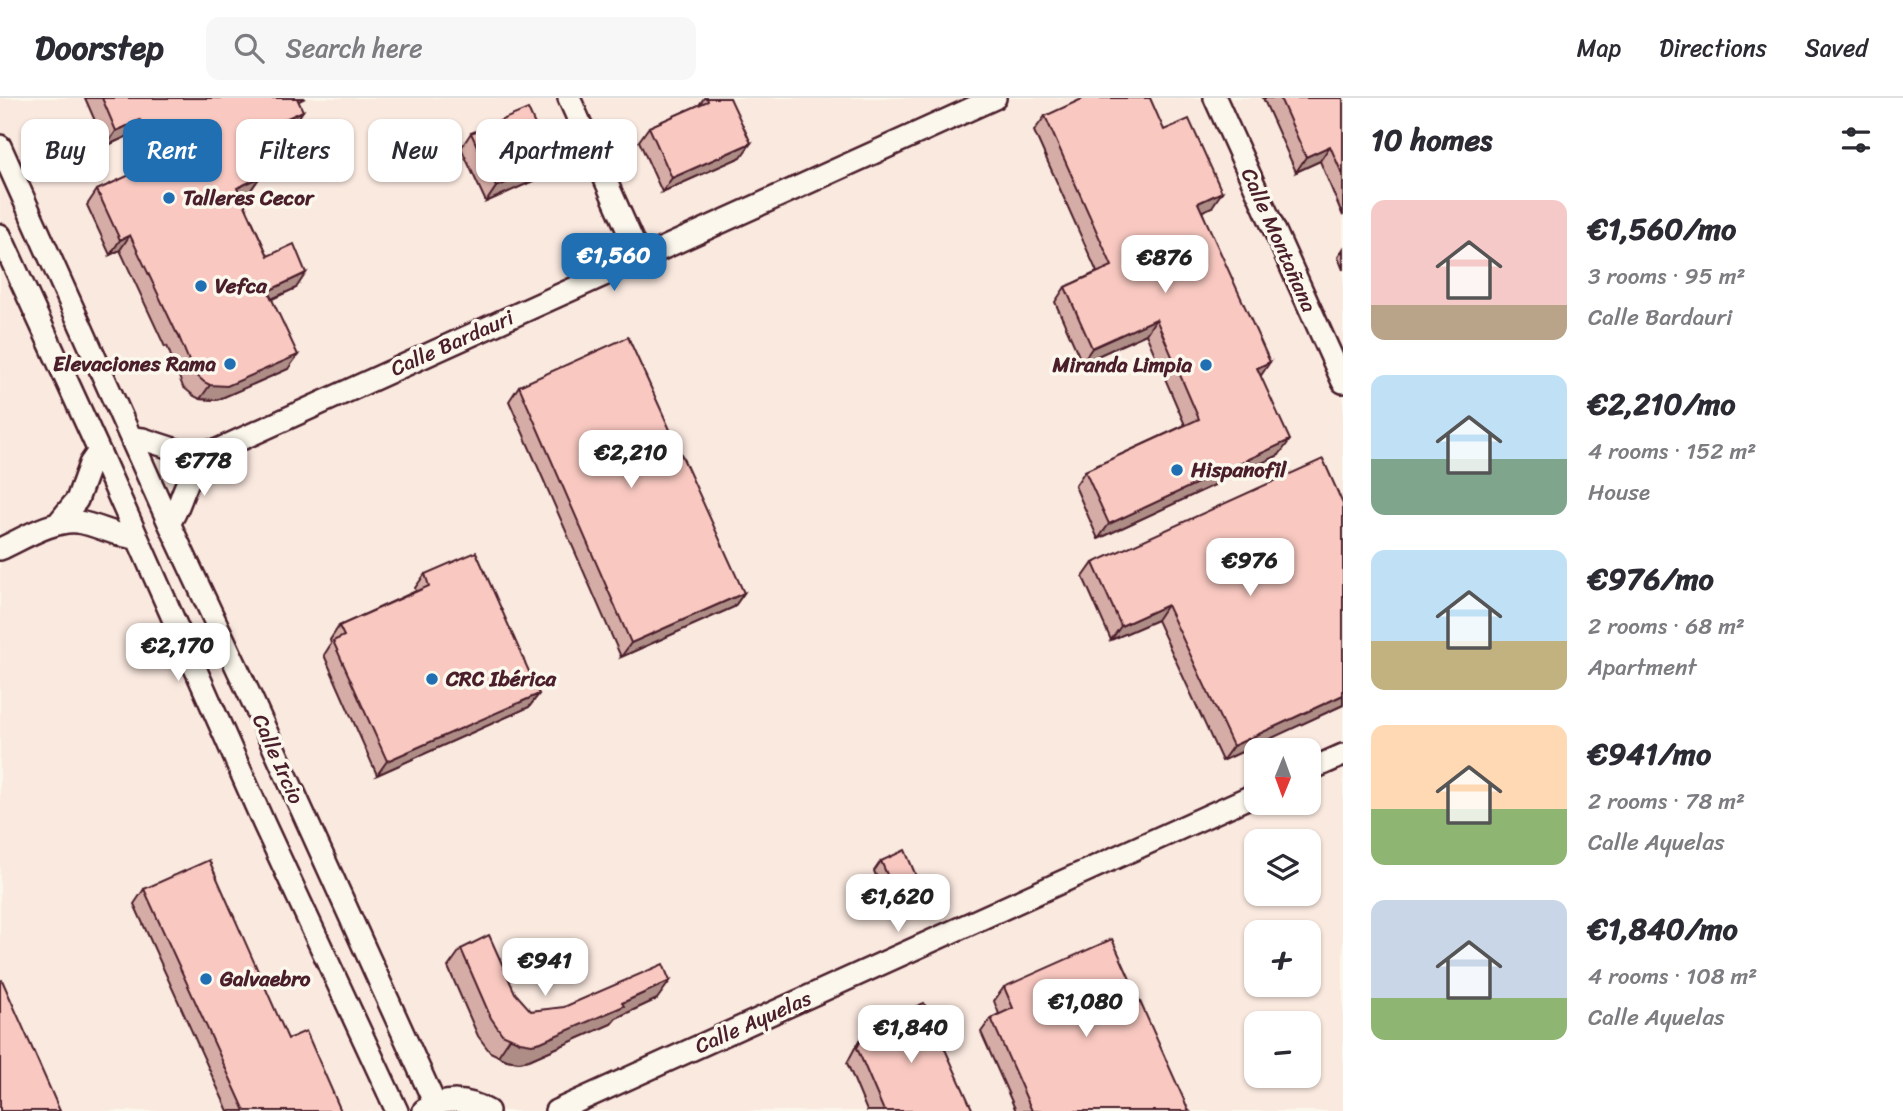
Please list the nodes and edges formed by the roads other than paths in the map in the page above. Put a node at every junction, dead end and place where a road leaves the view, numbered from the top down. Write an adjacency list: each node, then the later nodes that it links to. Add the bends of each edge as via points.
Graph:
1 (569, 98): 6 (street)
2 (995, 98): 6 (street, Calle Bardauri)
3 (1215, 98): 7 (street, Calle Montañana)
4 (0, 146): 8 (street, Calle Ircio)
5 (0, 235): 9 (street, Calle Ircio)
6 (640, 258): 10 (street, Calle Bardauri)
7 (1343, 382)
8 (132, 438): 10 (street, Calle Bardauri, via 180,452); 12 (street, Calle Ircio)
9 (99, 451): 11 (street, via 89,464 77,500); 13 (street, Calle Ircio)
10 (215, 451): 12 (street, Calle Bardauri, via 187,483)
11 (59, 522): 13 (street, via 78,522); 14 (street)
12 (169, 523): 18 (street, Calle Ircio, via 247,689)
13 (137, 538): 20 (street, Calle Ircio)
14 (0, 549)
15 (1343, 755): 16 (street)
16 (1321, 765)
17 (1244, 799): 21 (street, Calle Ayuelas)
18 (429, 1108): 19 (street, via 461,1101)
19 (487, 1110)
20 (397, 1111)
21 (556, 1111)

